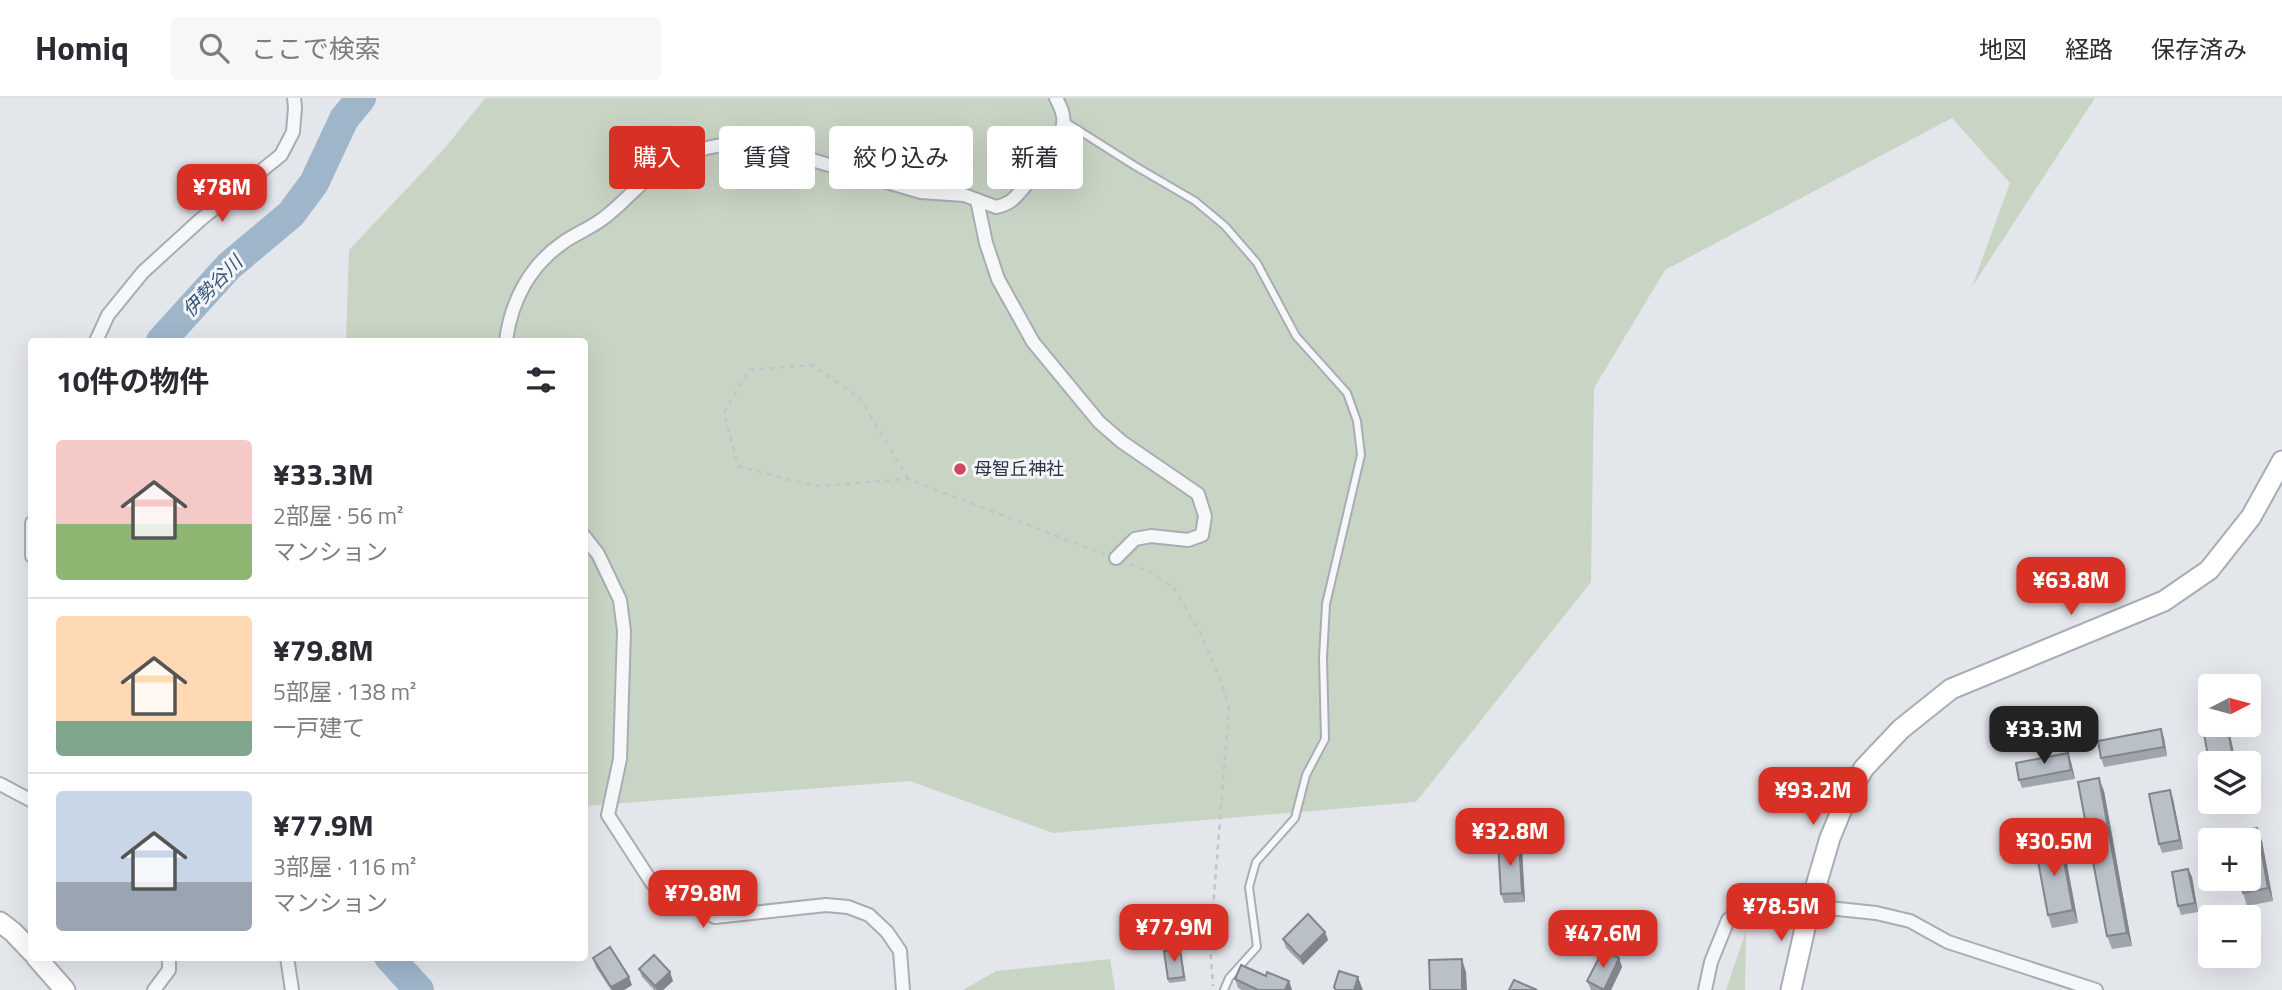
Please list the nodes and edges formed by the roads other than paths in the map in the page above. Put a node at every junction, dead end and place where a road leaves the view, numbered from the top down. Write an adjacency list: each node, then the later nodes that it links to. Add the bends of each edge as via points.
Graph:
1 (294, 98): 5 (street, via 293,132 281,155 143,272 108,315)
2 (1056, 98): 3 (street)
3 (1064, 121): 4 (street, via 1030,180 1011,200 996,207); 22 (lane, via 1195,201 1224,226 1256,263 1296,336 1347,393 1357,421 1361,455 1326,604 1325,739 1306,775 1295,818 1256,862 1249,887 1256,947)
4 (977, 200): 6 (street, via 921,191 754,143 706,148 667,163 604,219 562,243 542,261 513,307); 9 (street, via 998,279 1033,342 1099,422 1198,494 1205,516 1202,536 1135,539)
5 (97, 338)
6 (507, 338)
7 (2282, 461): 12 (street, via 2251,517 2209,569 2164,601 1951,689 1901,729 1864,768 1846,799)
8 (588, 541): 21 (street, via 620,600 624,631 620,759 608,815 652,883 715,917 826,905 869,915 900,951)
9 (1116, 558)
10 (0, 784): 11 (street)
11 (28, 799)
12 (1810, 906): 23 (street, via 1766,898 1746,904 1728,920); 24 (street); 25 (street, via 1910,921 1948,942)
13 (0, 922): 14 (street)
14 (28, 948)
15 (40, 961): 18 (street)
16 (169, 961): 19 (street, via 169,970)
17 (288, 961): 20 (street)
18 (65, 990)
19 (154, 990)
20 (292, 990)
21 (903, 990)
22 (1224, 990)
23 (1704, 990)
24 (1791, 990)
25 (2096, 990)

